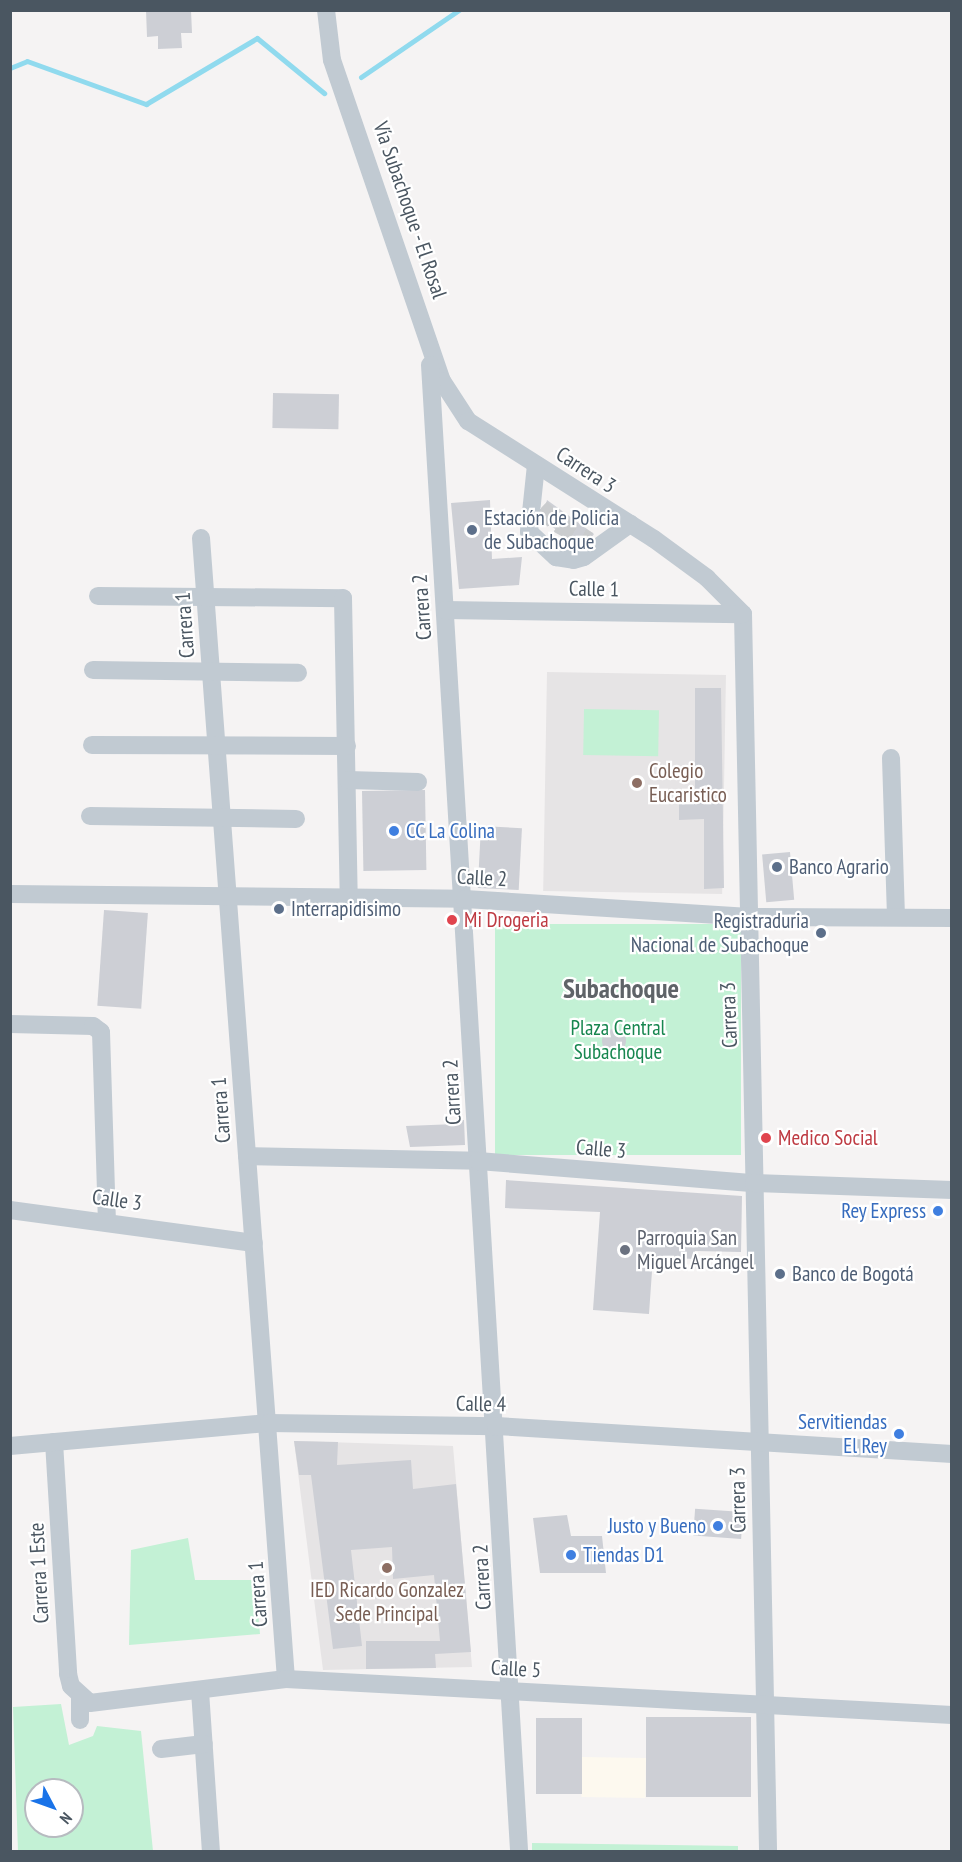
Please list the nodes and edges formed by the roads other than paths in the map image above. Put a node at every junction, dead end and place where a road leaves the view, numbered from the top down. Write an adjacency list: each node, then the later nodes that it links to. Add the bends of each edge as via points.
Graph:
1 (326, 10): 2 (street, Vía Subachoque - El Rosal, via 332,60)
2 (428, 330): 3 (street, Carrera 3, via 442,381); 4 (street, Carrera 2)
3 (468, 421): 4 (street, via 441,420); 5 (street, Carrera 3)
4 (434, 424): 10 (street, Carrera 2)
5 (536, 465): 6 (street, Carrera 3); 6 (street, via 536,502 529,532 555,557 574,560 595,542)
6 (630, 525): 11 (street, Carrera 3, via 707,578)
7 (201, 538): 8 (street, Carrera 1)
8 (205, 595): 9 (street); 13 (street, Carrera 1); 16 (street, via 343,598)
9 (98, 597)
10 (445, 610): 11 (street, Calle 1); 27 (street, Carrera 2)
11 (743, 614): 28 (street, Carrera 3)
12 (93, 670): 13 (street)
13 (211, 671): 14 (street); 17 (street, Carrera 1)
14 (298, 673)
15 (92, 745): 17 (street)
16 (347, 746): 17 (street); 19 (street)
17 (216, 747): 23 (street, Carrera 1)
18 (891, 758): 29 (street)
19 (348, 780): 20 (street); 25 (street)
20 (418, 782)
21 (90, 816): 23 (street)
22 (296, 819): 23 (street)
23 (222, 821): 26 (street, Carrera 1)
24 (10, 894): 26 (street, Calle 2)
25 (349, 897): 26 (street, Calle 2); 27 (street, Calle 2)
26 (228, 898): 32 (street, Carrera 1)
27 (465, 899): 28 (street, Calle 2); 33 (street, Carrera 2)
28 (749, 917): 29 (street, Calle 2); 34 (street, Carrera 3)
29 (896, 917): 30 (street, Calle 2)
30 (951, 918)
31 (10, 1024): 37 (street, via 93,1026 101,1032)
32 (247, 1156): 33 (street, Calle 3); 38 (street, Carrera 1)
33 (478, 1161): 34 (street, Calle 3); 40 (street, Carrera 2)
34 (754, 1184): 35 (street, Calle 3); 42 (street, Carrera 3)
35 (951, 1190)
36 (10, 1210): 37 (street, Calle 3)
37 (107, 1221): 38 (street, Calle 3)
38 (254, 1243): 39 (street, Carrera 1)
39 (269, 1423): 40 (street, Calle 4); 41 (street, Calle 4); 45 (street, Carrera 1)
40 (496, 1426): 42 (street, Calle 4); 47 (street, Carrera 2)
41 (54, 1442): 43 (street, Calle 4); 48 (street, Carrera 1 Este, via 68,1674)
42 (760, 1442): 44 (street, Calle 4); 49 (street, Carrera 3)
43 (10, 1446)
44 (951, 1454)
45 (286, 1679): 46 (street, Calle 5); 47 (street, Calle 5)
46 (200, 1690): 48 (street, Calle 5, via 106,1702); 52 (street)
47 (511, 1692): 49 (street, Calle 5); 54 (street, Carrera 2)
48 (80, 1698): 51 (street)
49 (764, 1705): 50 (street, Calle 5); 57 (street, Carrera 3)
50 (951, 1715)
51 (80, 1720)
52 (204, 1744): 53 (street); 55 (street)
53 (160, 1749)
54 (519, 1844): 56 (street)
55 (211, 1851)
56 (505, 1851)
57 (768, 1851)

